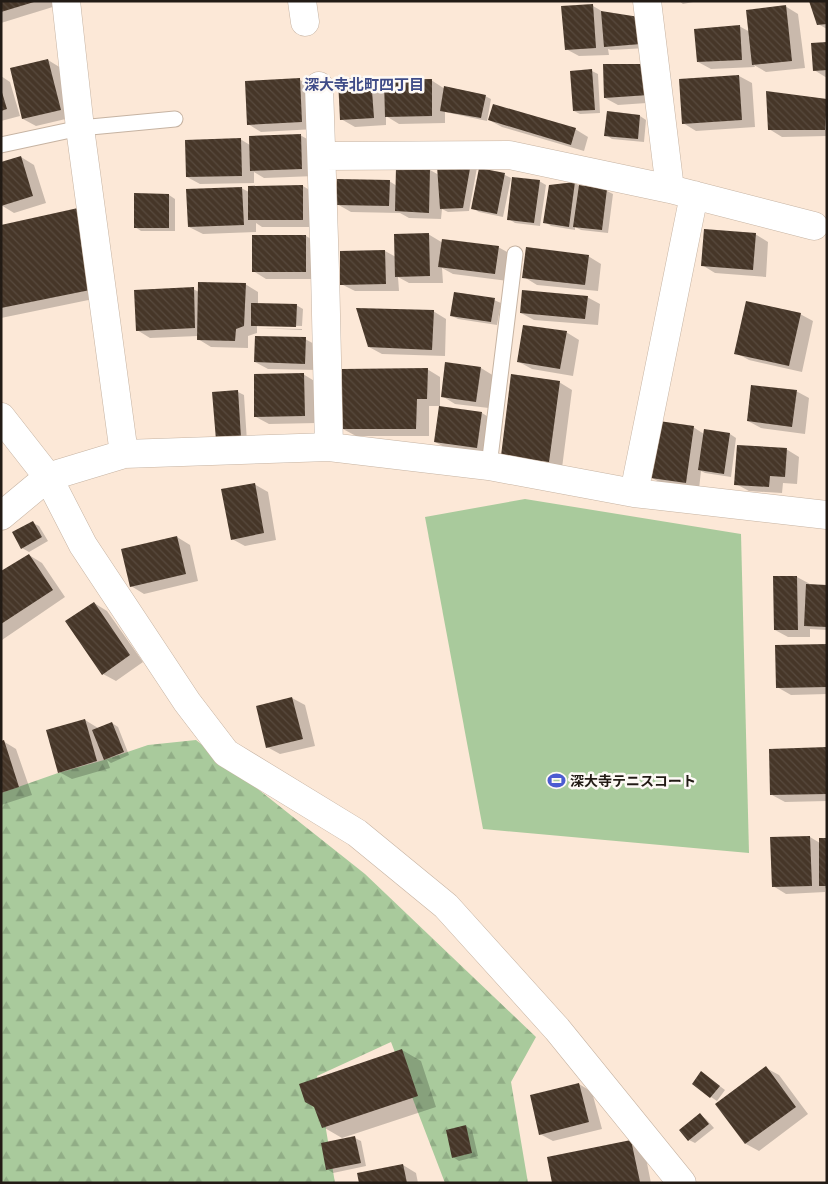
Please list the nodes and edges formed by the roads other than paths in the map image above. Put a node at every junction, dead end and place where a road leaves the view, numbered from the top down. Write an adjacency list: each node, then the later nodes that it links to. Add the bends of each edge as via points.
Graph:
1 (66, 1): 5 (street)
2 (647, 1): 8 (street)
3 (319, 86): 7 (street)
4 (175, 119): 5 (lane)
5 (80, 128): 6 (lane); 13 (street)
6 (1, 145)
7 (322, 156): 8 (street, via 509,155); 12 (street)
8 (682, 192): 9 (street); 16 (street)
9 (820, 228)
10 (515, 254): 14 (lane)
11 (1, 417): 15 (street)
12 (329, 447): 13 (street); 14 (street)
13 (124, 454): 15 (street)
14 (489, 466): 16 (street)
15 (48, 477): 18 (street); 19 (street, via 83,545 187,702 226,753 357,833 446,906 557,1029)
16 (634, 493): 17 (street)
17 (827, 514)
18 (1, 516)
19 (682, 1183)

